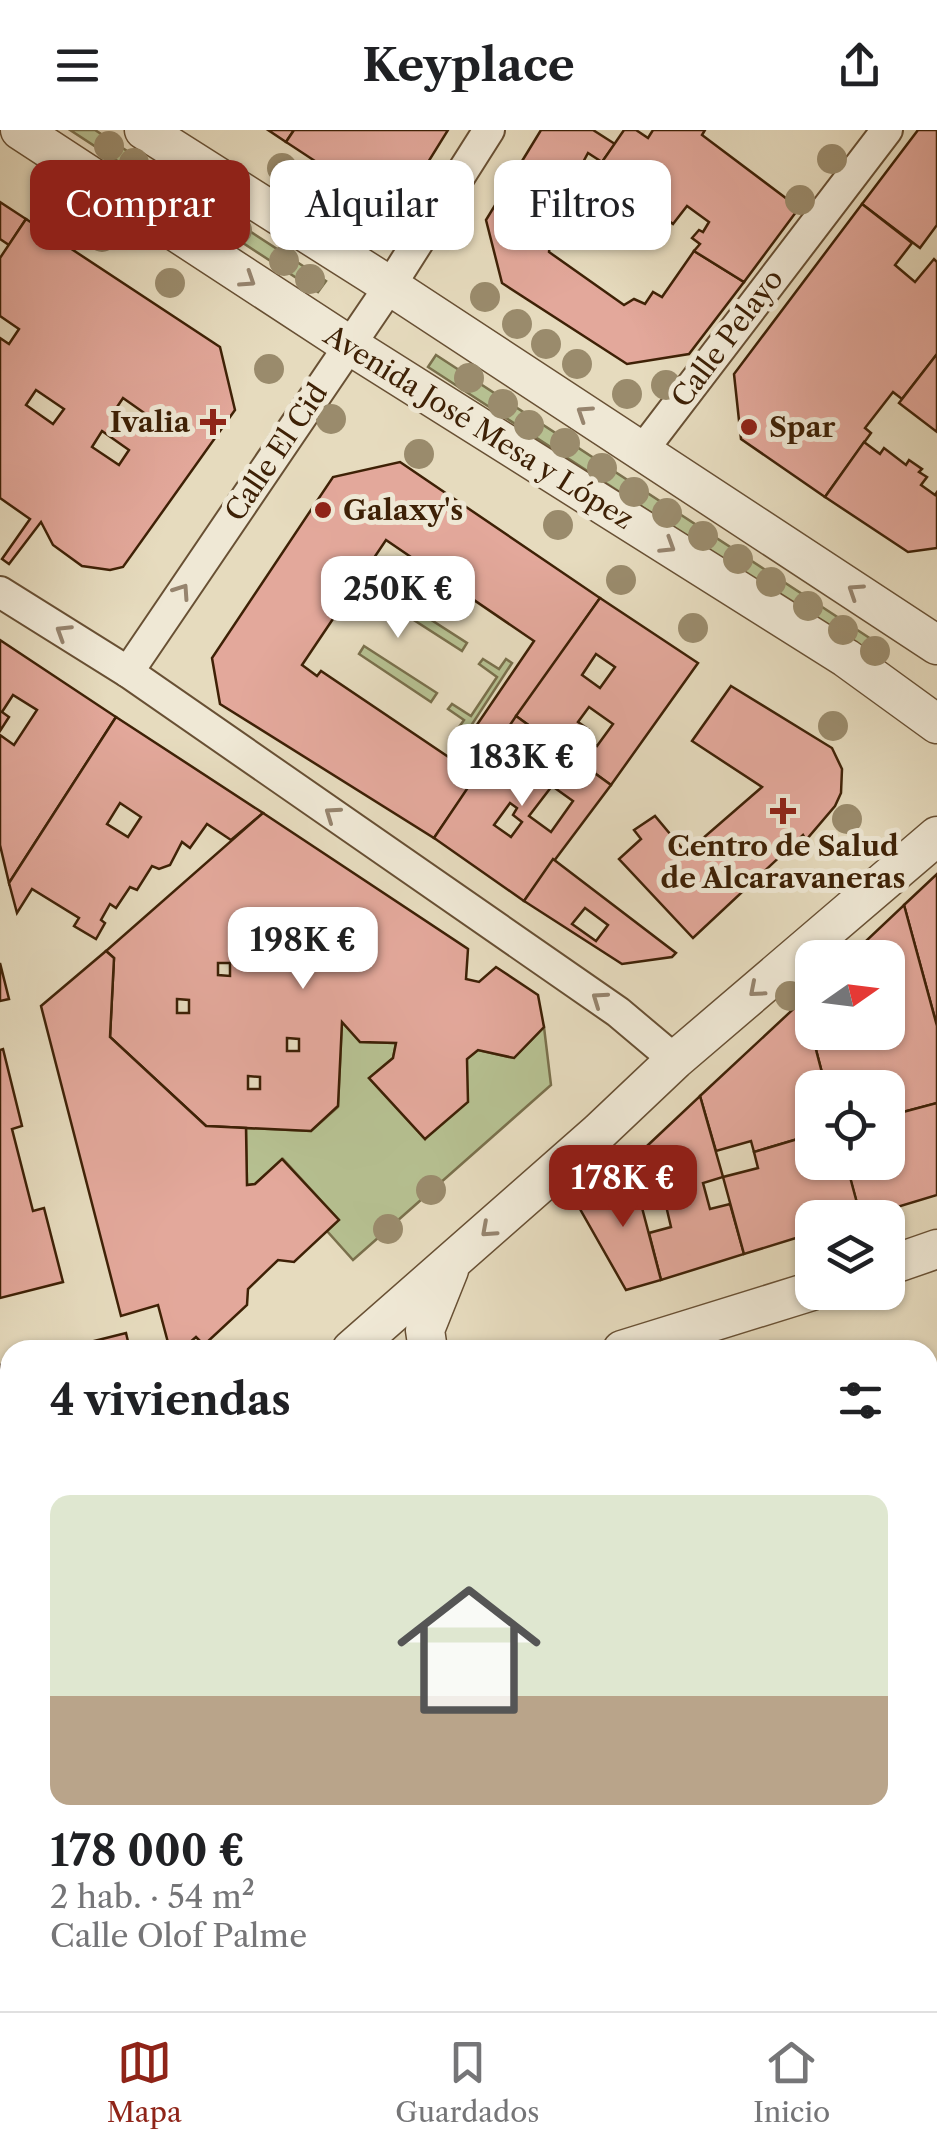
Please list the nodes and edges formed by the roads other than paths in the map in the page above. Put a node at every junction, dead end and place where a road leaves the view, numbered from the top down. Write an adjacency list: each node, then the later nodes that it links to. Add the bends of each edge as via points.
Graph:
1 (20, 130): 6 (street, Avenida José Mesa y López, one-way to 6)
2 (144, 130): 5 (street)
3 (489, 130): 5 (street, Calle El Cid)
4 (887, 130): 7 (street, Calle Pelayo)
5 (390, 286): 6 (street, Calle El Cid); 7 (street, one-way to 5)
6 (349, 345): 10 (street, Calle El Cid, one-way to 6); 11 (street, Avenida José Mesa y López, one-way to 11, via 846,658)
7 (642, 451): 9 (street, one-way to 7)
8 (0, 592): 10 (street, one-way to 8)
9 (936, 642)
10 (128, 672): 13 (street, one-way to 10, via 618,1012)
11 (937, 724)
12 (937, 836): 13 (street, one-way to 13)
13 (675, 1060): 16 (street, one-way to 16)
14 (937, 1249): 15 (street)
15 (905, 1260)
16 (452, 1263): 18 (street); 19 (street)
17 (795, 1297): 20 (street)
18 (363, 1340)
19 (427, 1340)
20 (674, 1340)

